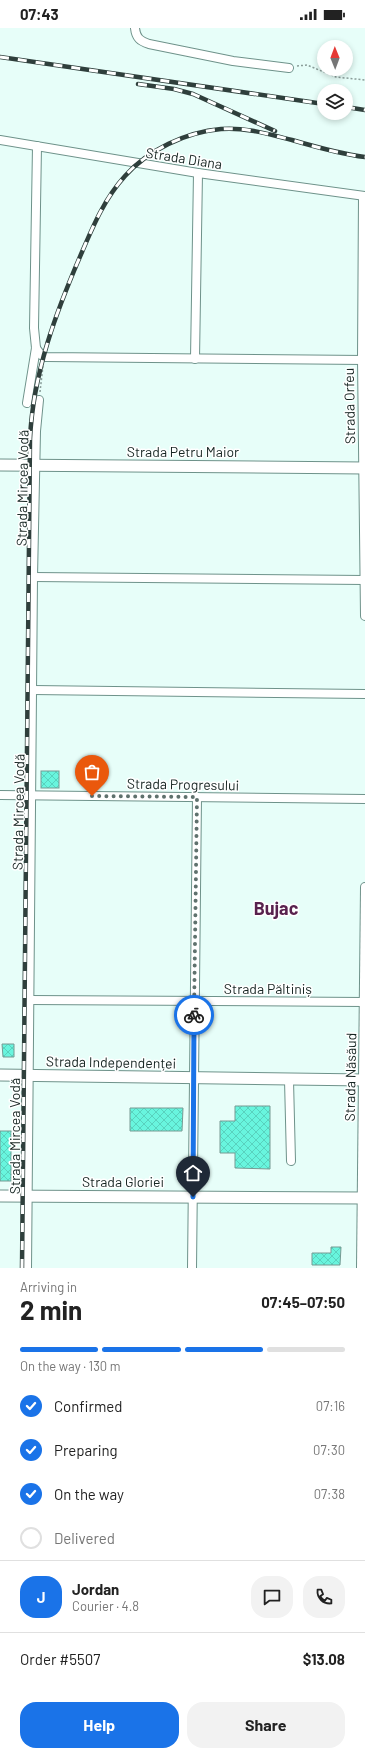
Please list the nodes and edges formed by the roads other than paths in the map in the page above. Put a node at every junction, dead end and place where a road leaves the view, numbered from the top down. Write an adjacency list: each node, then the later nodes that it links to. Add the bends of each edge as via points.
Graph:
1 (135, 28): 2 (street, via 140,41 149,44 233,61)
2 (289, 68)
3 (0, 140): 4 (street, Strada Diana)
4 (37, 146): 5 (street, Strada Diana); 7 (street, via 34,328)
5 (198, 173): 6 (street, Strada Diana); 8 (street)
6 (364, 196): 9 (street, Strada Orfeu)
7 (36, 348): 8 (street, via 46,357); 11 (street)
8 (196, 360): 9 (street)
9 (363, 360): 14 (street, Strada Orfeu)
10 (39, 400): 13 (street, Strada Mircea Vodă)
11 (27, 403)
12 (0, 465): 13 (street, Strada Petru Maior)
13 (35, 465): 14 (street, Strada Petru Maior); 15 (street, Strada Mircea Vodă)
14 (364, 468): 16 (street, Strada Orfeu)
15 (33, 578): 16 (street); 18 (street, Strada Mircea Vodă)
16 (365, 580): 17 (street, Strada Orfeu)
17 (365, 616)
18 (33, 690): 19 (street); 21 (street, Strada Mircea Vodă)
19 (365, 694)
20 (0, 795): 21 (street, Strada Progresului)
21 (32, 795): 22 (street, Strada Progresului); 25 (street, Strada Mircea Vodă)
22 (197, 797): 23 (street, Strada Progresului); 26 (street)
23 (365, 799)
24 (365, 887): 27 (street, Strada Năsăud)
25 (29, 1000): 26 (street, Strada Păltiniș); 29 (street, Strada Mircea Vodă)
26 (195, 1001): 27 (street, Strada Păltiniș); 30 (street)
27 (364, 1002): 32 (street, Strada Năsăud)
28 (0, 1075): 29 (street, Strada Independenței)
29 (28, 1076): 30 (street, Strada Independenței); 35 (street, Strada Mircea Vodă)
30 (194, 1079): 31 (street, Strada Independenței); 36 (street)
31 (289, 1080): 32 (street, Strada Independenței); 33 (street)
32 (364, 1080): 37 (street, Strada Năsăud)
33 (292, 1161)
34 (0, 1196): 35 (street, Strada Gloriei)
35 (27, 1196): 36 (street, Strada Gloriei); 38 (street, Strada Mircea Vodă)
36 (193, 1197): 37 (street, Strada Gloriei); 39 (street)
37 (364, 1198): 40 (street, Strada Năsăud)
38 (27, 1268)
39 (192, 1268)
40 (361, 1268)

